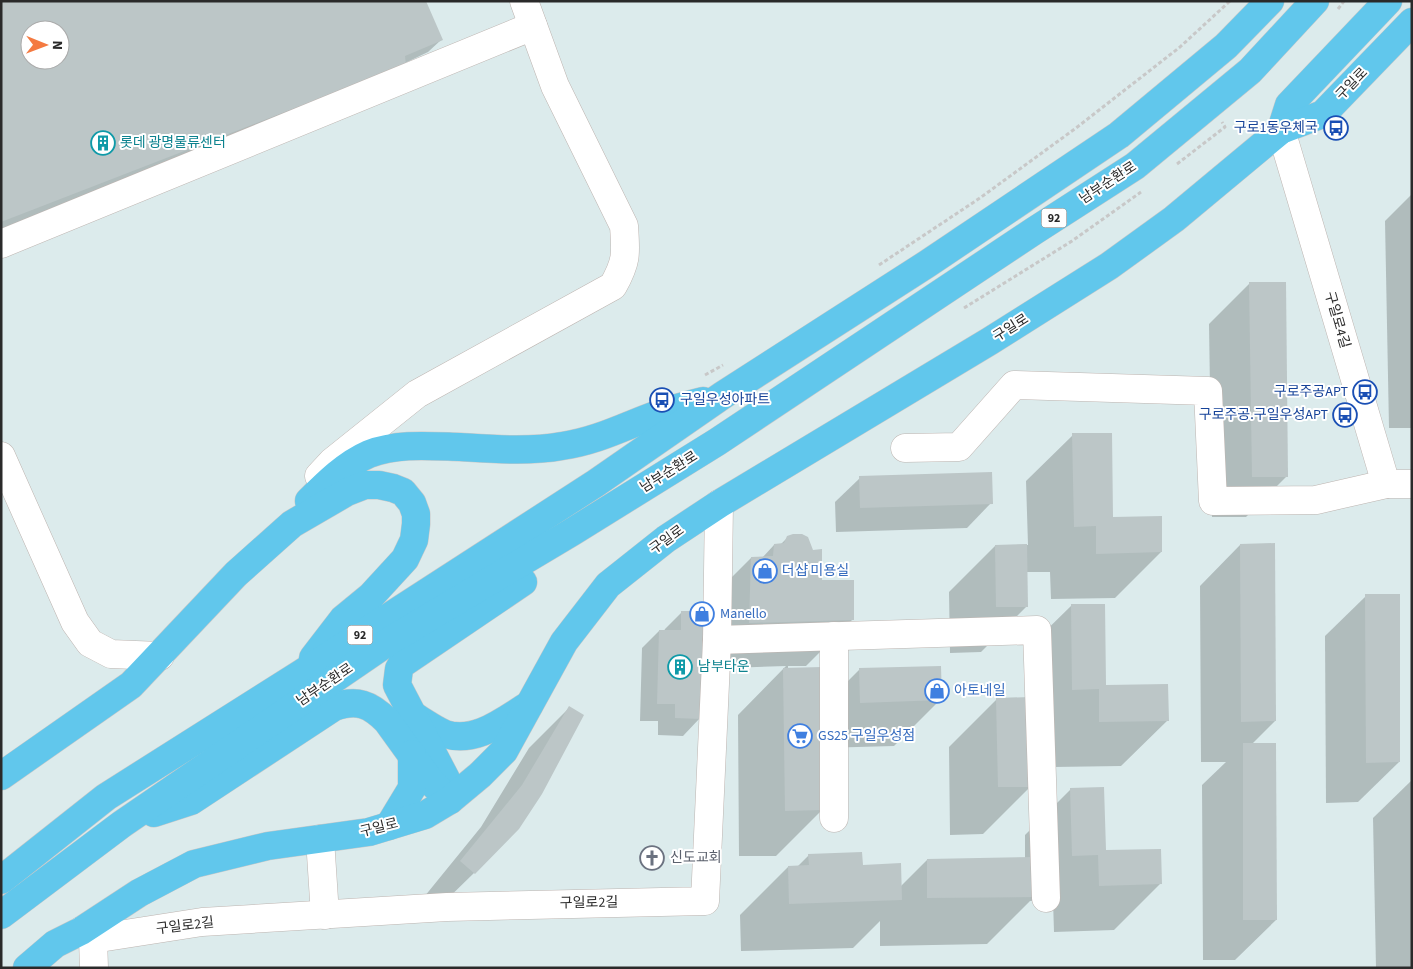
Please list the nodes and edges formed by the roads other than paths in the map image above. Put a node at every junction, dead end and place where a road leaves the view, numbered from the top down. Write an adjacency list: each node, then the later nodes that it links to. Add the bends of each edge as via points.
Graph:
1 (1270, 1): 8 (main road, 남부순환로 / 92, via 1226,46 1119,135)
2 (1315, 1): 14 (main road, 남부순환로 / 92, via 1250,71 1135,166 732,432)
3 (1388, 1): 6 (main road, via 1289,105)
4 (528, 13): 7 (street); 13 (street, via 555,86 624,226 626,251 623,268 613,286 417,394 332,462 310,486)
5 (1412, 22): 6 (main road, 구일로, via 1323,114)
6 (1281, 130): 11 (street, 구일로4길); 12 (main road, 구일로, via 1174,219 1109,266 990,342)
7 (1, 244)
8 (723, 395): 13 (main road, via 666,411 598,438 562,446 523,449 421,445 388,448 352,463 328,482); 18 (main road, 남부순환로 / 92, via 596,483)
9 (906, 448): 11 (street, via 959,446 1014,385 1208,392 1214,501 1316,500)
10 (1, 456): 17 (street, via 75,622 90,643 111,654)
11 (1399, 484)
12 (720, 504): 16 (street, 구일로2길); 19 (main road, 구일로, via 666,539 608,585 564,642)
13 (297, 516): 17 (main road, via 236,574); 18 (main road, via 364,485 380,485 403,492 416,514 414,540 405,559 377,590 343,619)
14 (572, 532): 20 (main road, via 528,579 402,664 397,685); 25 (main road, 남부순환로 / 92, via 391,640)
15 (834, 636): 16 (street); 24 (street); 29 (street, via 1037,630)
16 (717, 640): 31 (street, 구일로2길, via 705,901 447,907)
17 (160, 656): 22 (main road, via 131,685)
18 (302, 674): 28 (main road, 남부순환로 / 92, via 106,797)
19 (530, 704): 20 (main road, via 487,731 471,736 444,734); 23 (main road, 구일로, via 504,751)
20 (414, 716): 23 (main road, via 445,774)
21 (412, 754): 23 (main road, via 431,782); 25 (main road, via 379,712 357,702 348,702 334,707 191,801); 26 (main road, via 412,788)
22 (1, 776)
23 (450, 800): 26 (main road, 구일로, via 425,814)
24 (834, 818)
25 (122, 824): 30 (main road, 남부순환로 / 92)
26 (389, 826): 27 (main road, 구일로)
27 (320, 839): 31 (street); 32 (main road, 구일로, via 268,846 194,864 139,894)
28 (1, 880)
29 (1046, 898)
30 (1, 914)
31 (325, 914): 32 (street, 구일로2길, via 202,922)
32 (87, 935): 33 (main road); 34 (main road, via 55,944); 35 (street)
33 (51, 965)
34 (27, 968)
35 (94, 968)

